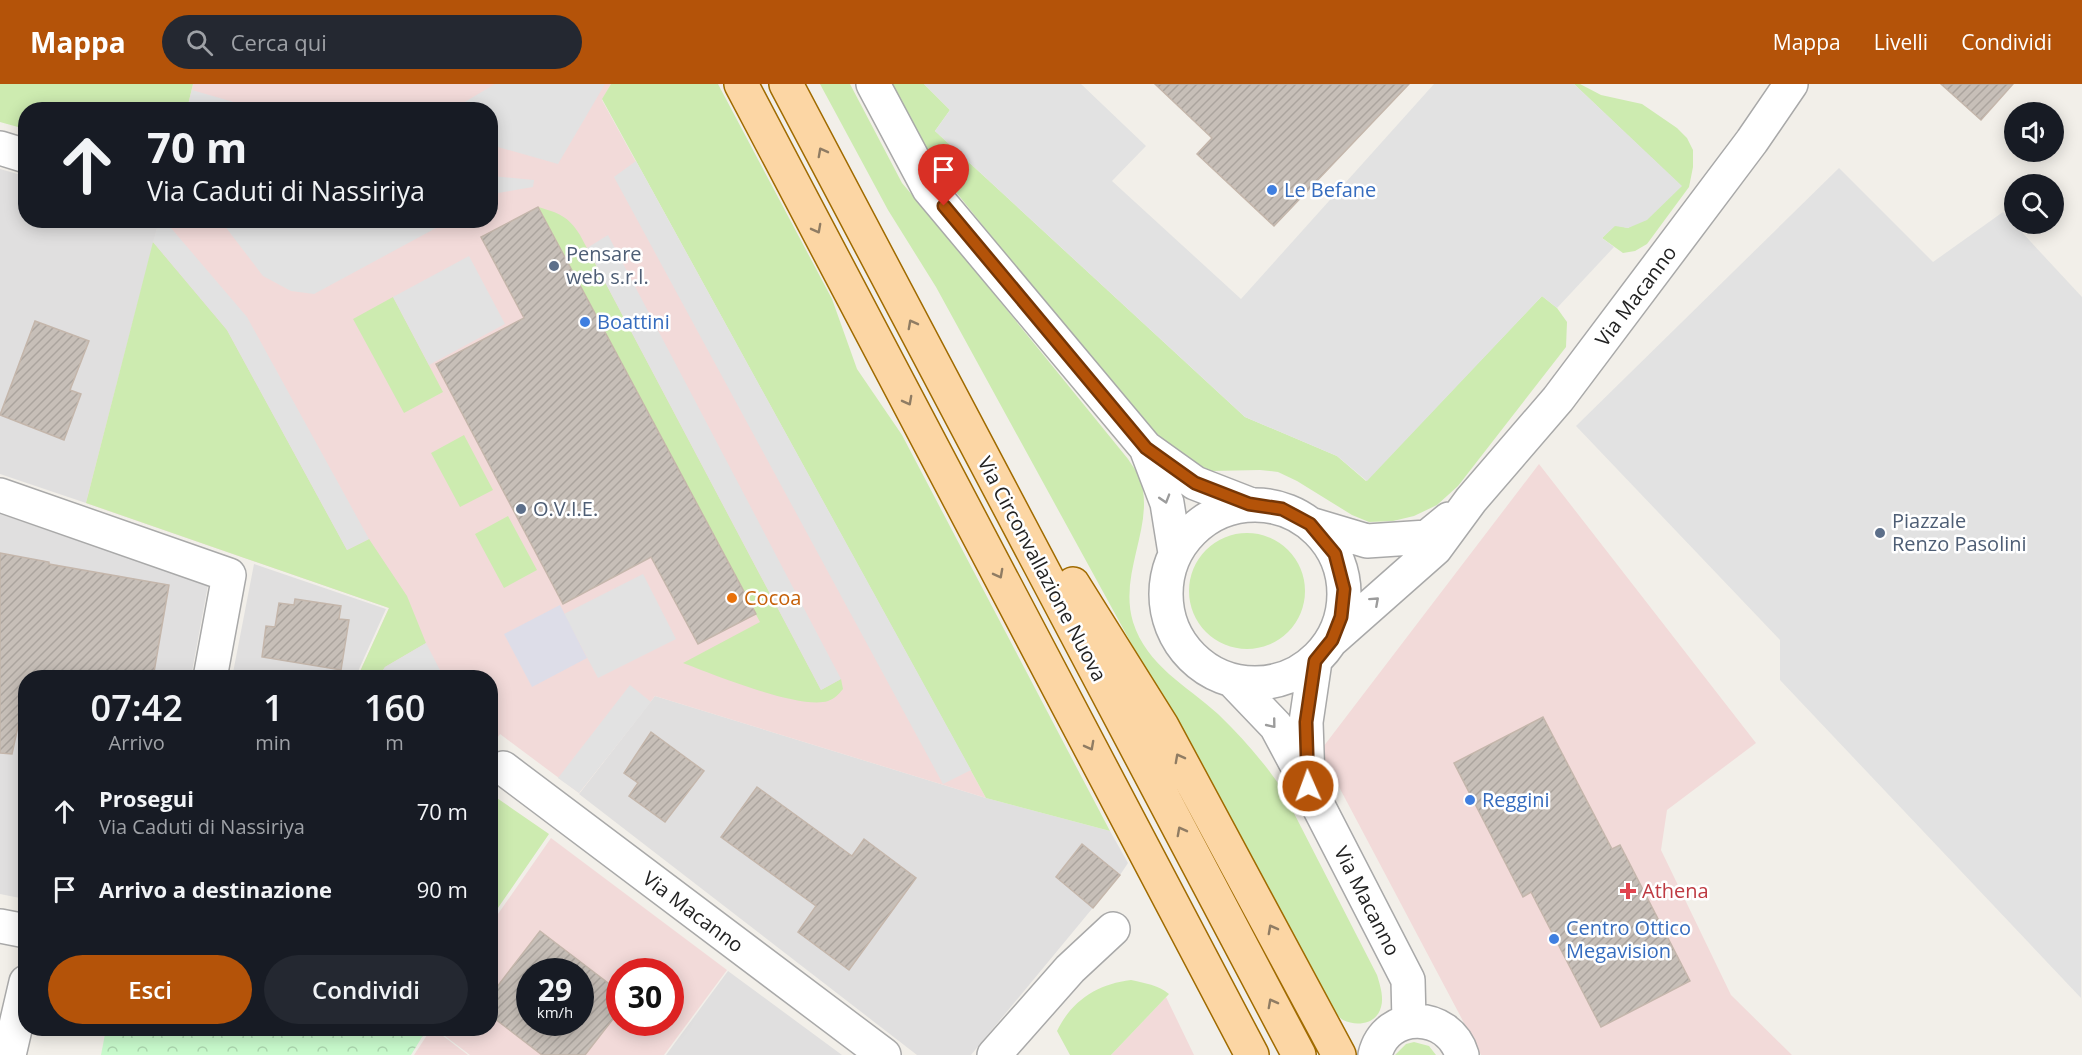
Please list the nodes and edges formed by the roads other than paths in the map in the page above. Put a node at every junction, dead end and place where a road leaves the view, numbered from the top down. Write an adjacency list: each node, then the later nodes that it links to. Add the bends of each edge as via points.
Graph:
1 (741, 84): 29 (main road, Via Circonvallazione Nuova, one-way to 29)
2 (786, 84): 7 (main road, Via Circonvallazione Nuova, one-way to 2)
3 (873, 84): 8 (street, via 929,189)
4 (1791, 84): 10 (street, Via Macanno, via 1561,394)
5 (0, 148): 6 (street)
6 (18, 154)
7 (931, 359): 24 (main road, one-way to 7, via 1162,726); 30 (main road, Via Circonvallazione Nuova, one-way to 7)
8 (1146, 448): 11 (street, via 1195,483); 13 (street, one-way to 13, via 1167,503)
9 (0, 495): 15 (street, via 229,575)
10 (1471, 500): 12 (street, Via Macanno, via 1427,537 1367,541); 14 (street, Via Macanno, one-way to 10, via 1435,549)
11 (1249, 504): 12 (street, Via Macanno, via 1282,509); 13 (street, Via Macanno, via 1218,512 1192,530)
12 (1310, 524): 14 (street, Via Macanno, via 1335,554 1344,589 1341,617)
13 (1175, 553): 16 (street, Via Macanno, via 1167,575 1166,608 1178,641 1202,667)
14 (1323, 650): 16 (street, Via Macanno, via 1297,674 1259,684); 18 (street, Via Macanno, via 1306,722)
15 (211, 670)
16 (1233, 681): 18 (street, Via Macanno, one-way to 18, via 1276,726)
17 (503, 768): 27 (street, Via Macanno)
18 (1308, 786): 23 (street, Via Macanno, via 1408,980)
19 (0, 926): 20 (street)
20 (18, 929)
21 (1113, 929): 28 (street, via 1070,969)
22 (18, 1016): 26 (street)
23 (1410, 1021): 25 (street, via 1383,1037); 31 (street, via 1440,1026 1451,1034)
24 (1332, 1041): 25 (street)
25 (1376, 1053)
26 (9, 1055)
27 (884, 1055)
28 (994, 1055)
29 (1252, 1055)
30 (1299, 1055)
31 (1462, 1055)

